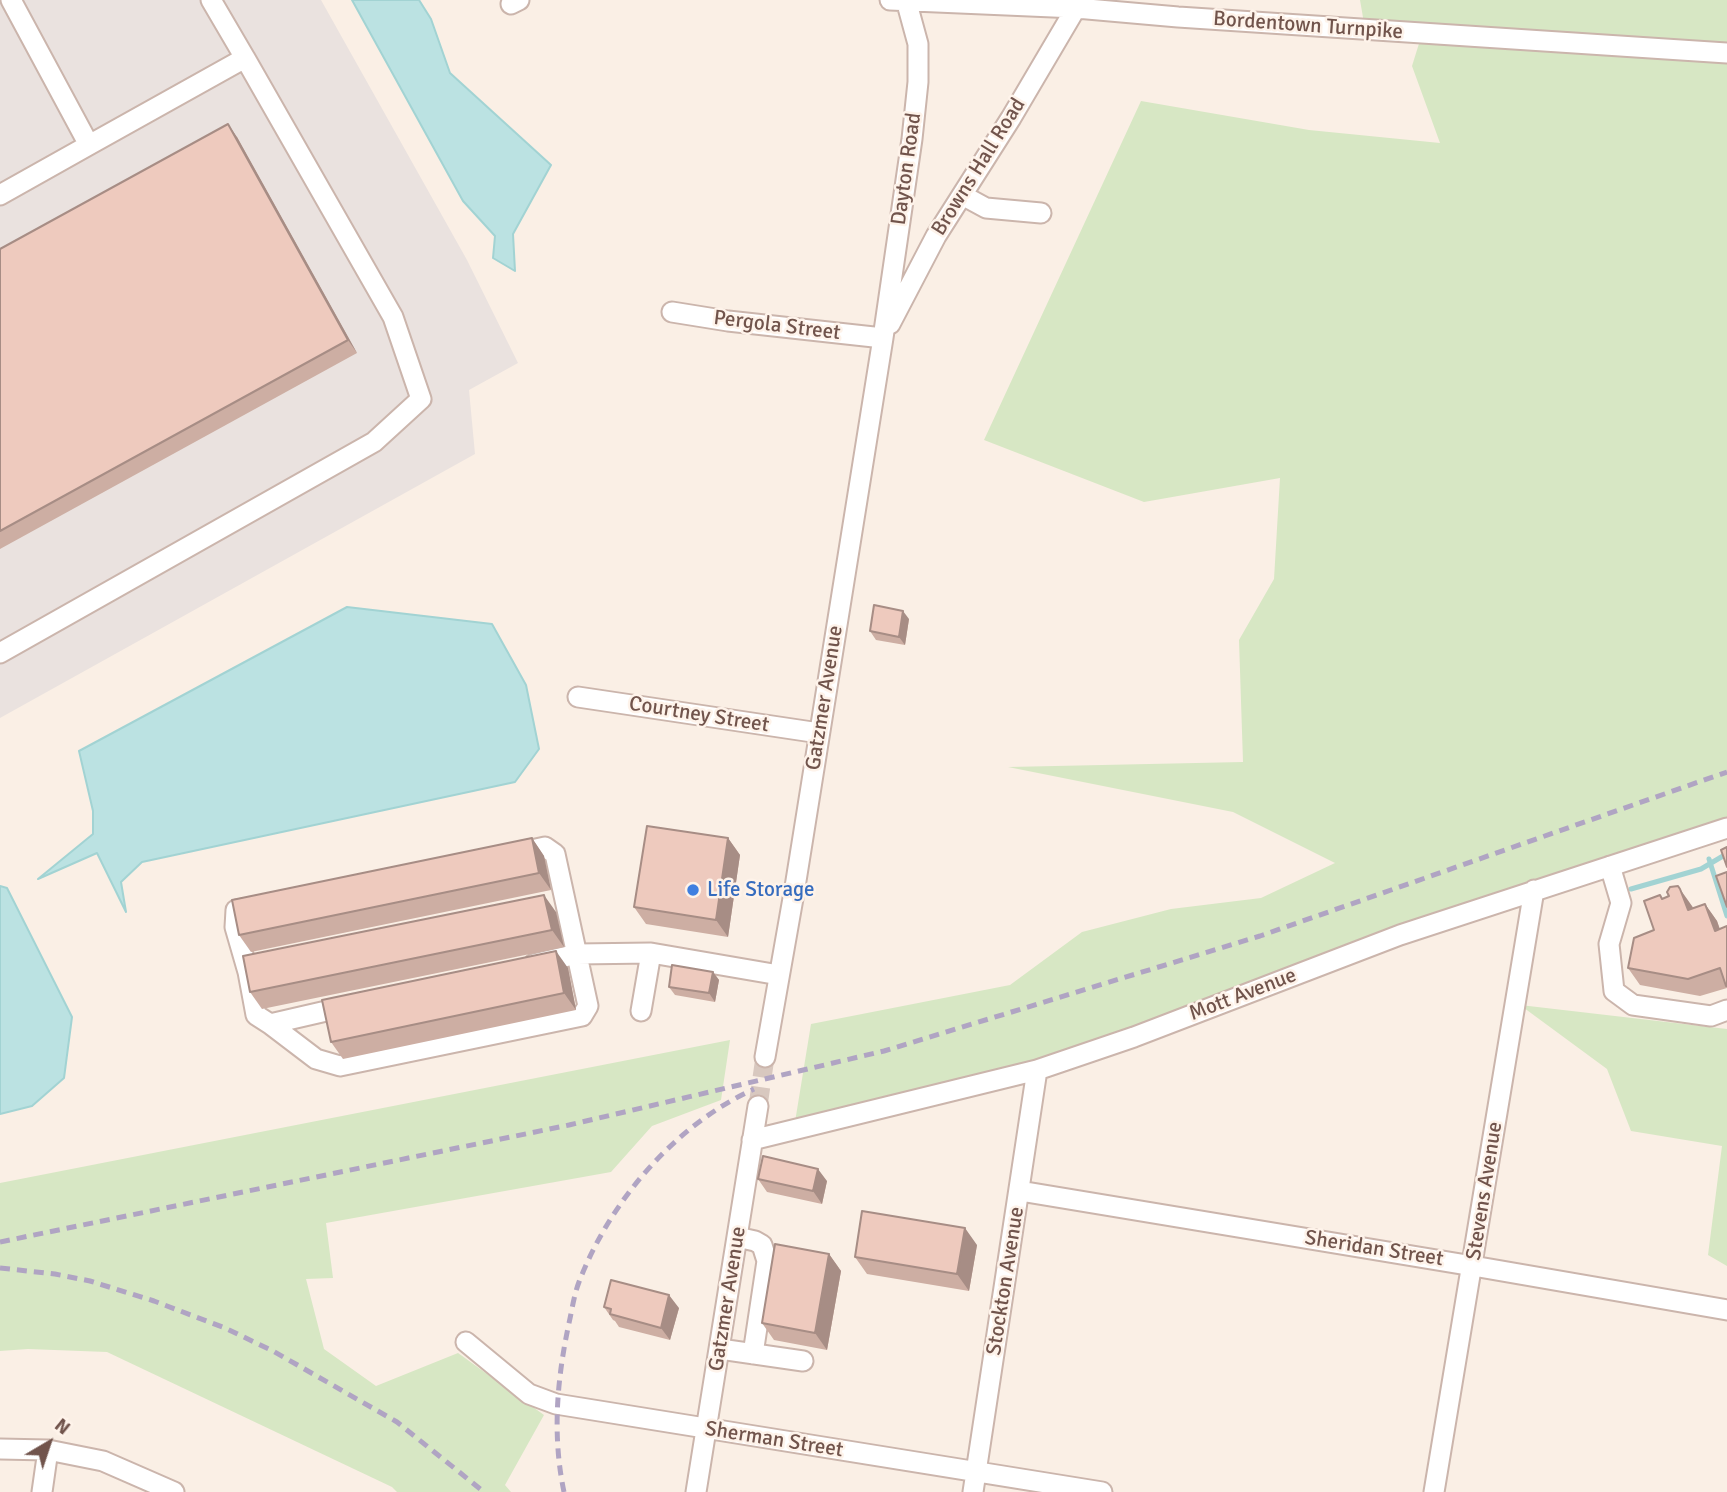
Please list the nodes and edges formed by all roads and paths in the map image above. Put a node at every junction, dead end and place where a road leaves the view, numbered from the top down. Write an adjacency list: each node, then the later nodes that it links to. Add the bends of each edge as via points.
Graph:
1 (11, 0): 8 (street)
2 (211, 0): 7 (street)
3 (901, 0): 4 (street, Bordentown Turnpike); 13 (street, Dayton Road, via 918,44 918,82)
4 (996, 2): 5 (street, Bordentown Turnpike)
5 (1078, 4): 6 (street, Bordentown Turnpike, via 1178,17); 10 (street, Browns Hall Road)
6 (1727, 53)
7 (245, 58): 8 (street); 14 (street, via 393,317 421,399 374,442)
8 (89, 145): 9 (street)
9 (0, 195)
10 (962, 195): 11 (street, via 986,208); 13 (street, Browns Hall Road)
11 (1041, 213)
12 (672, 312): 13 (street, Pergola Street)
13 (883, 338): 16 (street, Gatzmer Avenue)
14 (0, 653)
15 (579, 696): 16 (street, Courtney Street)
16 (819, 733): 25 (street, Gatzmer Avenue)
17 (1727, 828): 19 (street, Mott Avenue)
18 (491, 859): 22 (street, via 545,847 555,854 557,896)
19 (1610, 866): 20 (street, Mott Avenue); 27 (street, via 1621,903 1609,944 1614,991 1633,1005 1710,1016)
20 (1534, 890): 31 (street, Mott Avenue); 36 (street, Stevens Avenue)
21 (275, 903): 29 (street, via 236,910 235,927 252,961 256,1015)
22 (577, 954): 23 (street); 24 (street); 29 (street, via 587,1006 582,1016 340,1066 316,1059)
23 (651, 954): 25 (street); 28 (street)
24 (511, 969)
25 (779, 975): 30 (street, Gatzmer Avenue)
26 (364, 1003): 29 (street)
27 (1727, 1010)
28 (641, 1011)
29 (271, 1024)
30 (765, 1057)
31 (1037, 1070): 33 (street, Mott Avenue); 34 (street, Stockton Avenue)
32 (758, 1106): 33 (street, Gatzmer Avenue)
33 (752, 1140): 35 (street, Gatzmer Avenue)
34 (1020, 1191): 36 (street, Sheridan Street); 45 (street, Stockton Avenue)
35 (737, 1237): 39 (street, Gatzmer Avenue); 40 (street, via 762,1245 766,1261)
36 (1473, 1265): 37 (street, Sheridan Street); 51 (street, Stevens Avenue)
37 (1727, 1310)
38 (466, 1342): 42 (street, Sherman Street, via 529,1394 556,1404)
39 (720, 1349): 40 (street); 42 (street, Gatzmer Avenue)
40 (753, 1354): 41 (street)
41 (803, 1362)
42 (706, 1429): 45 (street, Sherman Street); 48 (street, Gatzmer Avenue)
43 (0, 1449): 44 (street)
44 (48, 1450): 46 (street); 47 (street, via 103,1461)
45 (976, 1471): 49 (street, Stockton Avenue); 50 (street, Sherman Street)
46 (42, 1492)
47 (174, 1492)
48 (696, 1492)
49 (973, 1492)
50 (1102, 1492)
51 (1434, 1492)

